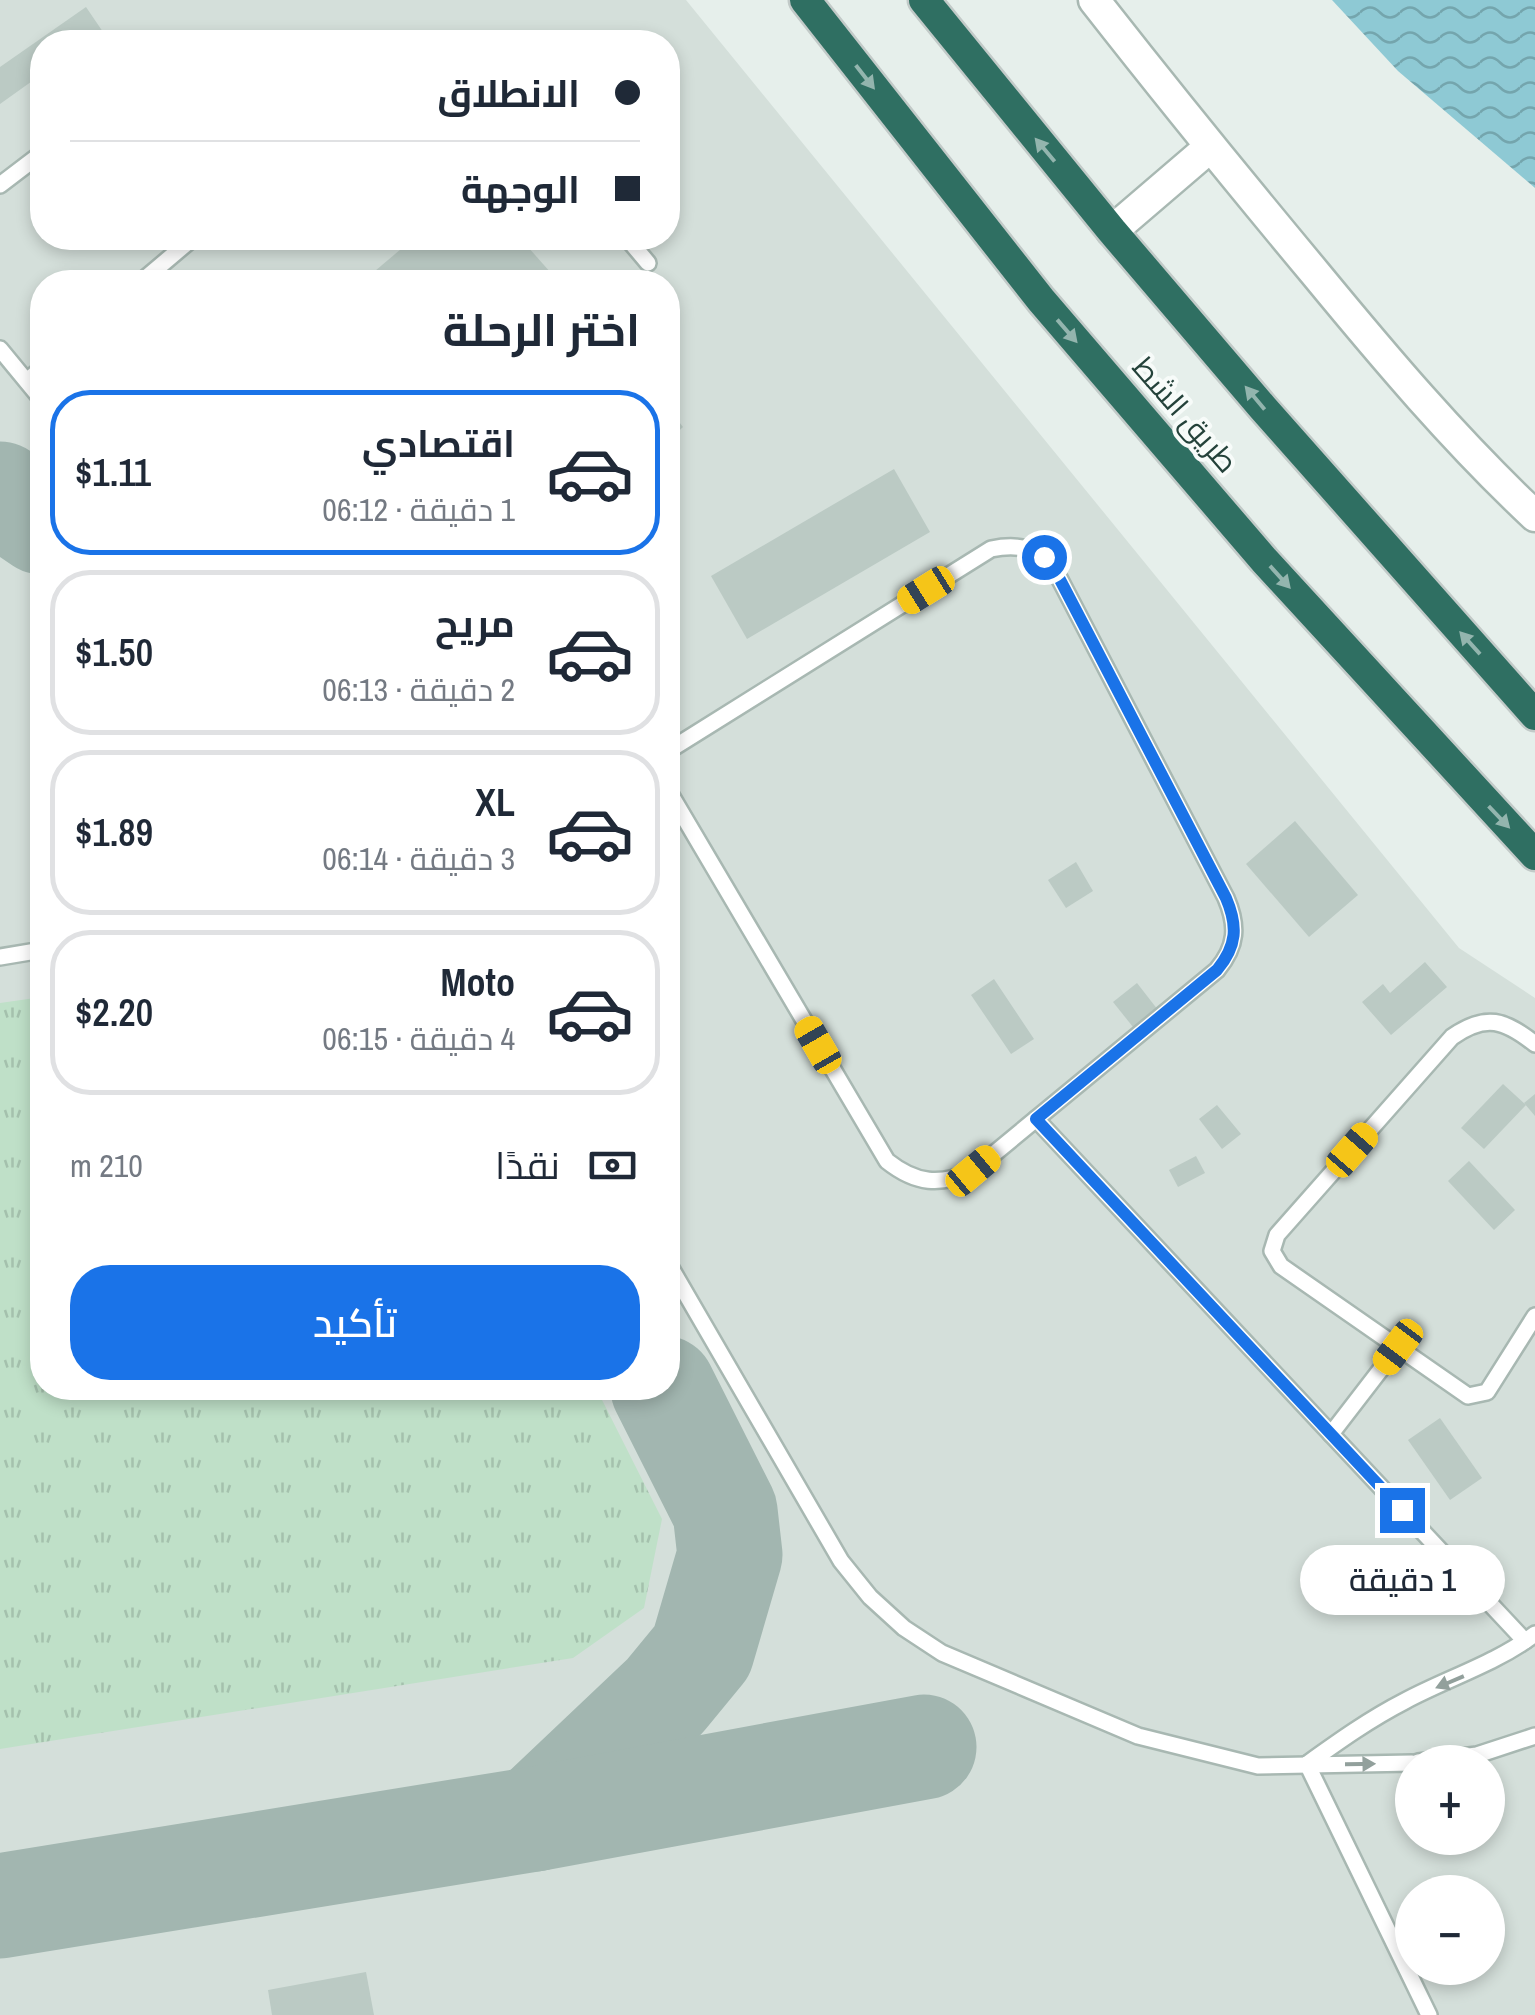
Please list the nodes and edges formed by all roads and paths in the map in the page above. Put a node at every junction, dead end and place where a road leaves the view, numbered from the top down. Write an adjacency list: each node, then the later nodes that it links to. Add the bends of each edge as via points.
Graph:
1 (805, 0): 20 (highway, طريق الشط, one-way to 20, via 1041,300 1264,560)
2 (924, 0): 7 (highway, one-way to 2)
3 (1094, 0): 4 (street)
4 (1210, 147): 7 (street); 16 (street, via 1396,372)
5 (30, 162): 6 (lane)
6 (0, 185)
7 (1112, 231): 17 (highway, one-way to 7)
8 (179, 250): 11 (lane)
9 (638, 250): 10 (lane)
10 (648, 263)
11 (155, 270)
12 (0, 349): 14 (lane)
13 (30, 379): 14 (lane)
14 (27, 382): 15 (lane)
15 (30, 386)
16 (1535, 516)
17 (1535, 715)
18 (680, 744): 24 (lane, via 991,550 1009,545 1044,557 1226,898 1235,936 1217,970)
19 (680, 810): 24 (lane, via 888,1161 906,1176 952,1181)
20 (1535, 855)
21 (30, 952): 22 (lane)
22 (0, 957)
23 (1535, 1044): 27 (lane, via 1498,1022 1452,1037 1272,1243 1281,1266)
24 (1036, 1119): 28 (lane)
25 (680, 1285): 33 (lane, via 841,1560 904,1628 984,1673 1138,1736 1258,1766)
26 (1535, 1316): 27 (lane, via 1494,1384 1478,1396 1468,1396)
27 (1398, 1347): 28 (lane)
28 (1331, 1434): 29 (lane)
29 (1530, 1638): 33 (lane, one-way to 33, via 1353,1730)
30 (1535, 1736): 31 (lane)
31 (1505, 1746)
32 (1395, 1763): 33 (lane, one-way to 32)
33 (1307, 1764): 34 (lane)
34 (1429, 2015)

